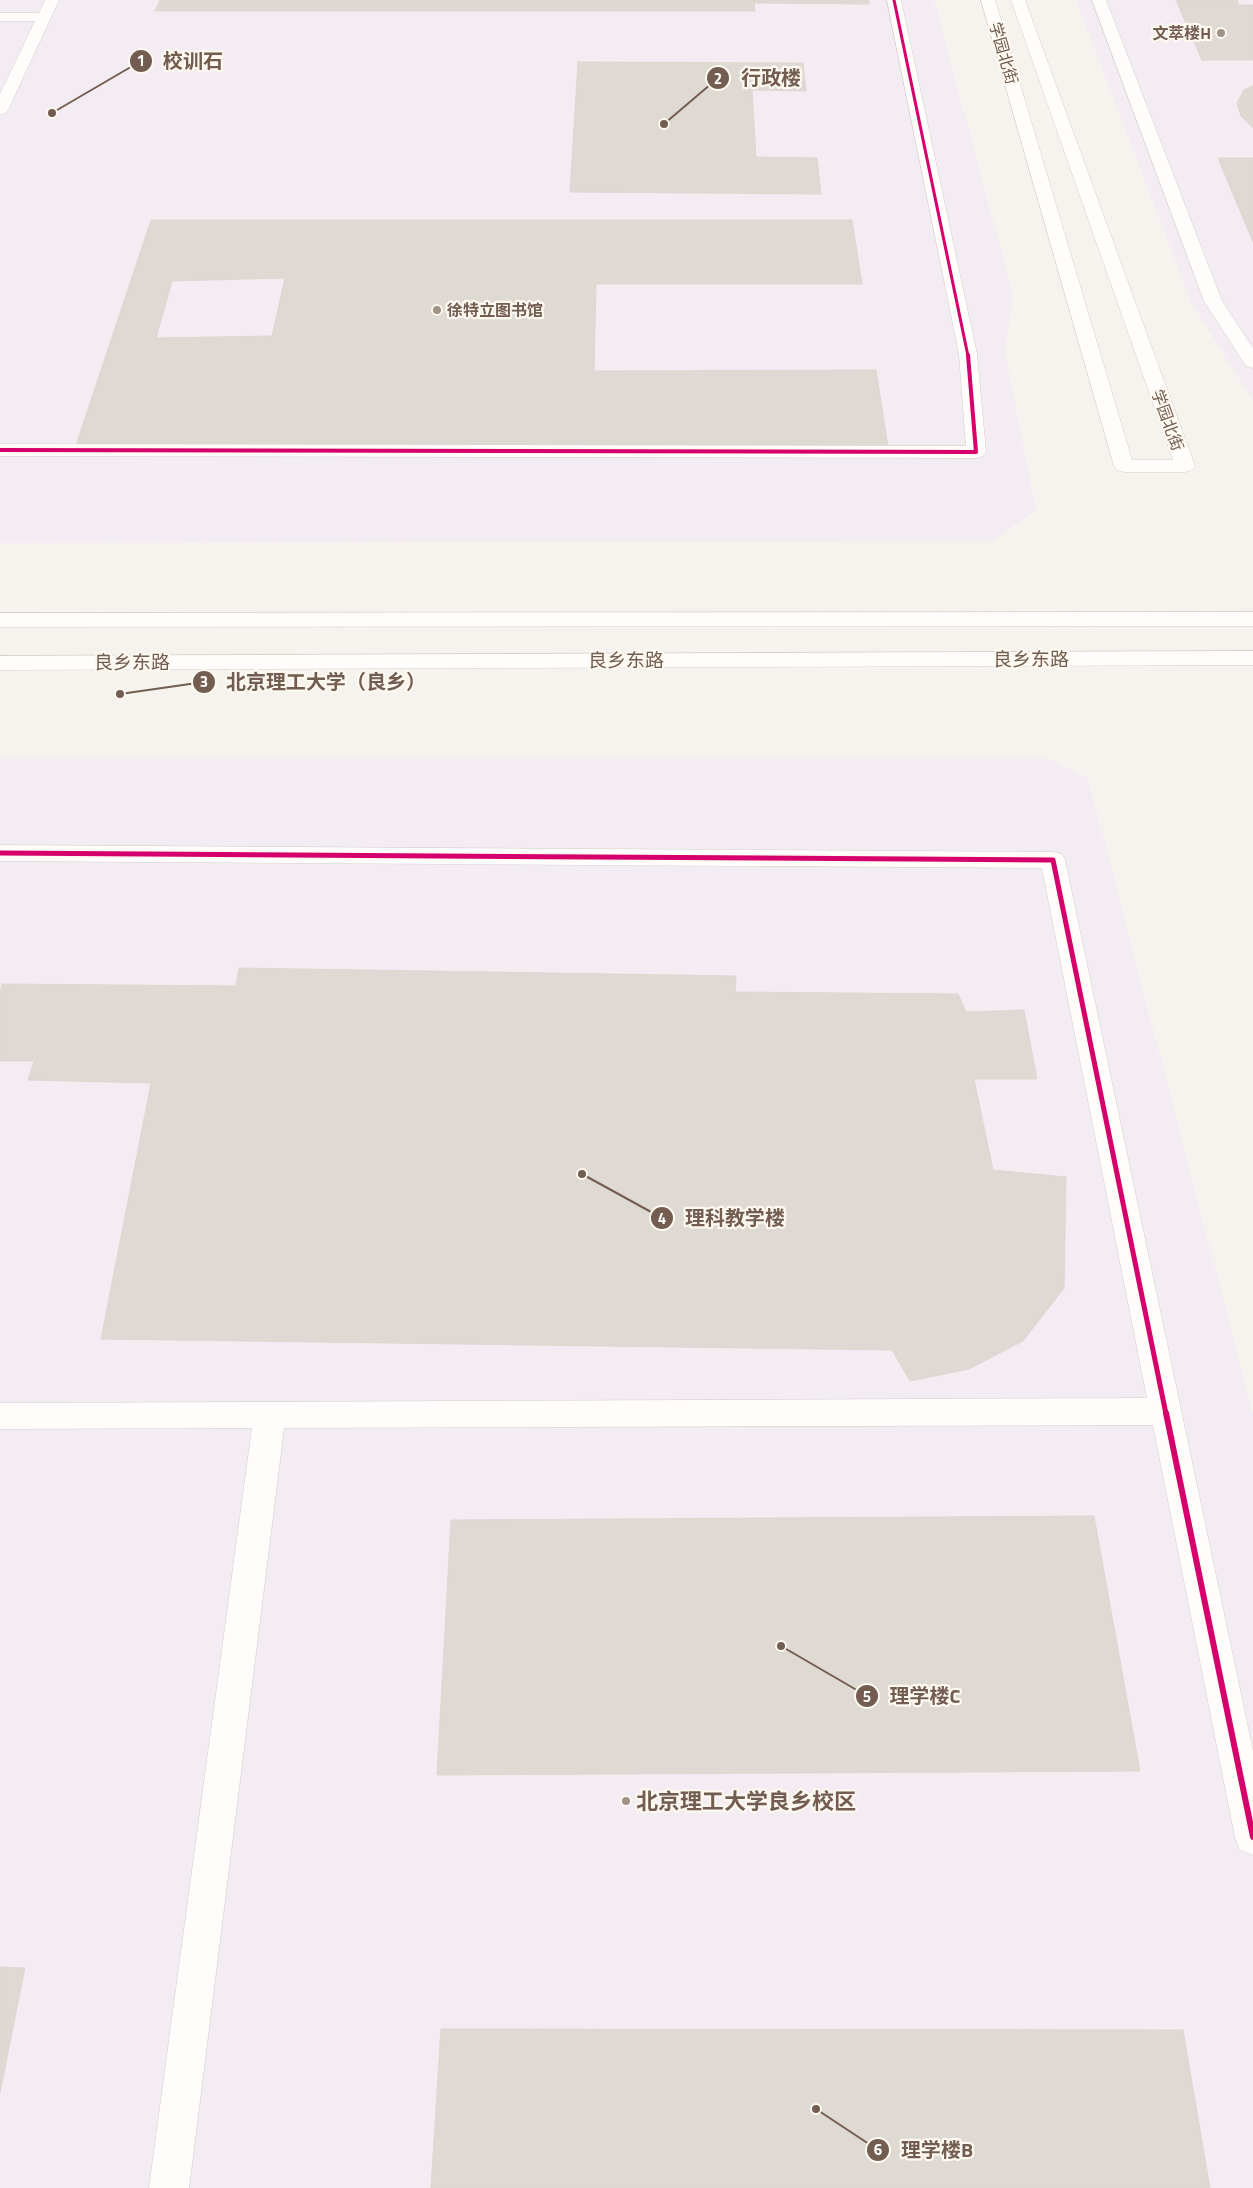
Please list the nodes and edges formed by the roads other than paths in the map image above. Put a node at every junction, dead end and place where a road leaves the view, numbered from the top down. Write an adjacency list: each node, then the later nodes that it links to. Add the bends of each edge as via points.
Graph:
1 (52, 0): 7 (street)
2 (894, 0): 10 (street, via 968,354 976,452)
3 (988, 0): 4 (street, 学园北街, via 1124,466 1185,466)
4 (1018, 0)
5 (1099, 0): 9 (street, via 1213,301)
6 (1, 10): 7 (street)
7 (44, 17): 8 (street)
8 (0, 110)
9 (1253, 362)
10 (0, 450)
11 (1253, 619): 13 (street)
12 (0, 620): 13 (street)
13 (1194, 620): 14 (street)
14 (1206, 658): 15 (street, 良乡东路); 16 (street, 良乡东路)
15 (1253, 658)
16 (0, 663)
17 (0, 853): 18 (street, via 1053,860)
18 (1166, 1411): 19 (street); 21 (street)
19 (270, 1414): 20 (street); 22 (street)
20 (0, 1416)
21 (1253, 1837)
22 (169, 2188)

